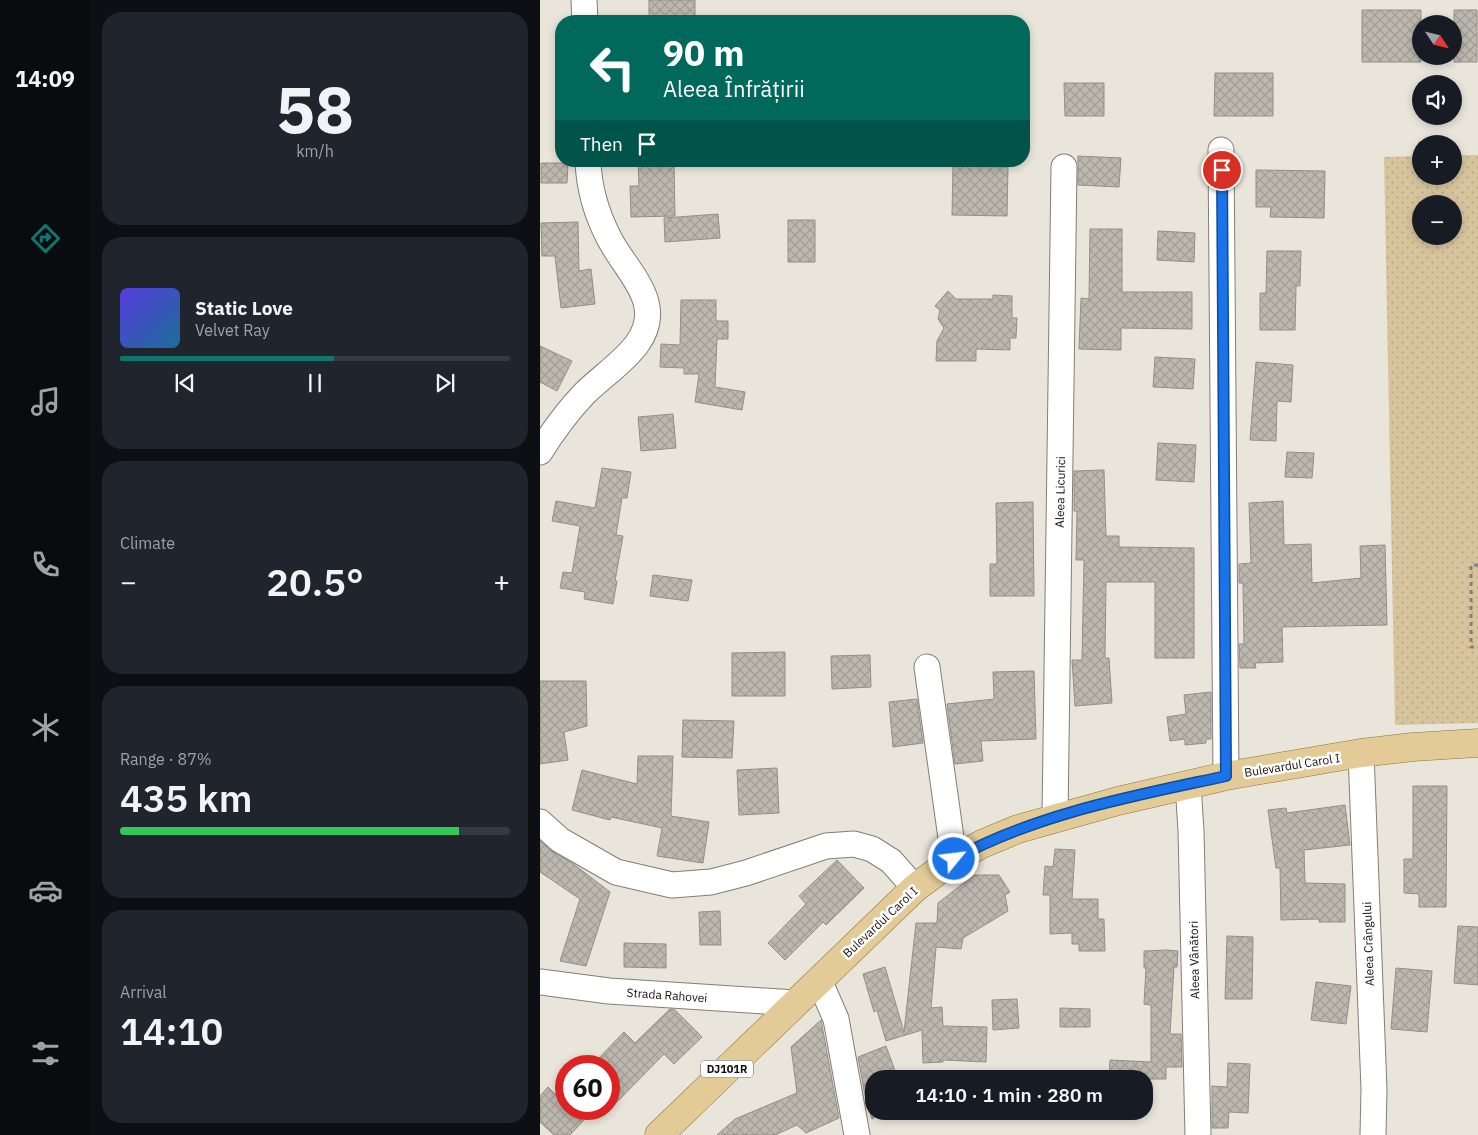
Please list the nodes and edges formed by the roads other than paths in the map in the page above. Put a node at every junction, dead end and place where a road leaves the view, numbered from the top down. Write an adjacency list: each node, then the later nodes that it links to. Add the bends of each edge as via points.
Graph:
1 (584, 0): 2 (street)
2 (585, 15)
3 (1222, 150): 10 (street)
4 (588, 167): 6 (street, via 588,181 596,210 610,240 638,282 647,304 647,324 637,344 560,421)
5 (1064, 167): 12 (street, Aleea Licurici)
6 (540, 452)
7 (927, 667): 14 (street)
8 (1478, 743): 9 (main road, Bulevardul Carol I / DJ101R)
9 (1361, 753): 10 (main road, Bulevardul Carol I / DJ101R); 22 (street, Aleea Crângului)
10 (1226, 776): 11 (main road, Bulevardul Carol I / DJ101R)
11 (1188, 784): 12 (main road, Bulevardul Carol I / DJ101R); 21 (street, Aleea Vânători)
12 (1055, 817): 14 (main road, Bulevardul Carol I / DJ101R, via 1018,828)
13 (540, 822): 15 (street, via 560,840 616,872 672,885 711,882 826,846 854,844 872,849 891,861)
14 (954, 859): 15 (main road, Bulevardul Carol I / DJ101R)
15 (916, 888): 16 (main road, Bulevardul Carol I / DJ101R)
16 (819, 980): 18 (main road, Bulevardul Carol I / DJ101R); 20 (street, via 836,1019)
17 (540, 982): 18 (street, Strada Rahovei, via 609,991)
18 (795, 1003): 19 (main road, Bulevardul Carol I / DJ101R)
19 (659, 1135)
20 (857, 1135)
21 (1198, 1135)
22 (1373, 1135)

